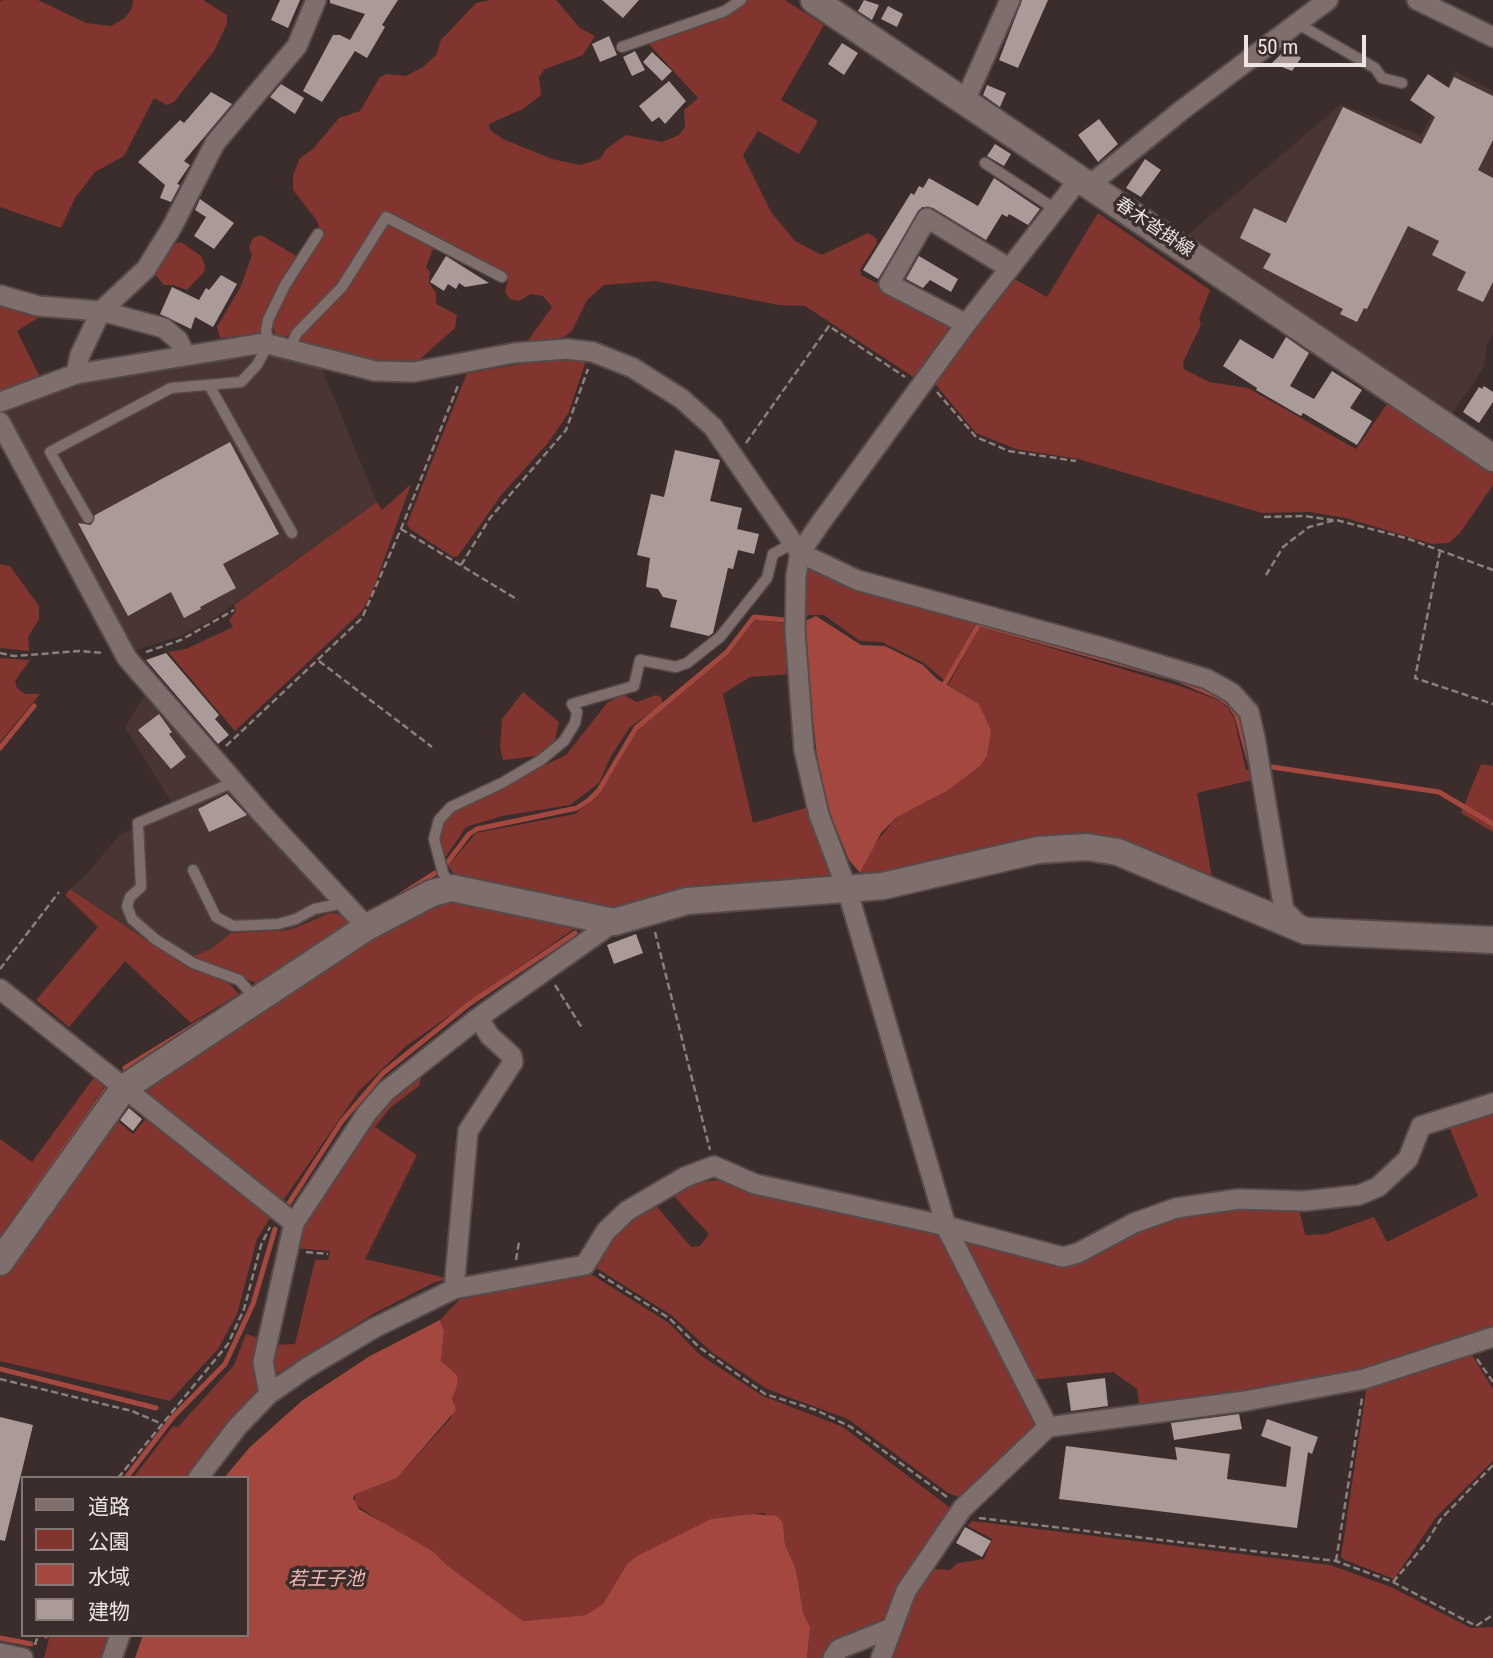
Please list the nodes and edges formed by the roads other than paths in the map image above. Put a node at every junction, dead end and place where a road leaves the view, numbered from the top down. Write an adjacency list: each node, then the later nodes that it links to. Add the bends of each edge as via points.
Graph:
1 (316, 0): 19 (street, via 297,46 215,144 146,269)
2 (741, 0): 9 (lane, via 725,11)
3 (814, 0): 11 (street, 春木沓掛線)
4 (1010, 0): 11 (street)
5 (1328, 0): 7 (street)
6 (1417, 0): 8 (street)
7 (1298, 24): 10 (lane, via 1375,68 1382,78); 13 (street)
8 (1493, 37)
9 (622, 47)
10 (1402, 83)
11 (965, 101): 13 (street, 春木沓掛線)
12 (985, 163): 14 (lane)
13 (1085, 181): 14 (street); 28 (street, 春木沓掛線)
14 (1055, 209): 16 (street)
15 (318, 234): 21 (lane, via 268,320)
16 (1009, 268): 20 (street); 20 (street, via 928,218 890,284)
17 (502, 277): 22 (lane, via 386,217 342,287 297,333)
18 (0, 295): 19 (street, via 38,306)
19 (101, 311): 23 (street, via 164,328); 24 (street)
20 (966, 324): 31 (street)
21 (269, 344): 22 (street); 23 (street); 25 (lane, via 242,383)
22 (290, 347): 31 (street, via 375,371 414,372 514,353 593,352 633,368 682,399 713,427)
23 (185, 354): 24 (street)
24 (76, 374): 26 (street)
25 (209, 385): 29 (lane, via 171,388 50,452); 30 (lane)
26 (0, 402)
27 (0, 422): 32 (street, via 125,656)
28 (1493, 457)
29 (88, 518)
30 (292, 533)
31 (797, 548): 34 (lane, via 772,554 767,578 720,638 687,663 677,667 640,660 634,686 572,704 578,712 575,723 564,741 541,760 451,807 439,820 434,839); 35 (street, via 795,631 804,750 819,815); 39 (street, via 858,580 1121,653 1207,679 1232,693 1249,712 1283,909)
32 (235, 782): 36 (street); 42 (lane, via 138,822 141,887 127,906 132,919 155,939 193,963 239,980)
33 (193, 870): 36 (lane, via 216,917 233,926 278,924 314,909)
34 (452, 888): 37 (street); 38 (street, via 432,893)
35 (847, 889): 37 (street, via 687,901); 39 (street, via 883,886 1038,850 1087,846 1118,852); 47 (street)
36 (345, 903): 38 (street)
37 (614, 922): 43 (street)
38 (368, 927): 42 (street)
39 (1306, 931): 40 (street)
40 (1493, 940)
41 (0, 989): 44 (street)
42 (257, 1001): 44 (street)
43 (478, 1018): 46 (street, via 386,1091); 49 (street, via 513,1062 468,1131)
44 (124, 1088): 46 (street); 48 (street)
45 (1493, 1103): 47 (street, via 1421,1126 1408,1159 1378,1187 1359,1195 1304,1201 1239,1199 1176,1208 1063,1256)
46 (287, 1218): 51 (street, via 289,1249 263,1363)
47 (947, 1228): 49 (street, via 755,1184 714,1166 685,1177 627,1212 606,1231 584,1265); 52 (street)
48 (0, 1262)
49 (454, 1289): 51 (street, via 374,1328)
50 (1485, 1340): 52 (street, via 1364,1379 1245,1401)
51 (269, 1394): 53 (street)
52 (1048, 1427): 54 (street, via 962,1509 906,1591)
53 (200, 1476)
54 (889, 1629): 59 (street, via 839,1649); 60 (street)
55 (119, 1637): 58 (street)
56 (0, 1653): 57 (street)
57 (23, 1658)
58 (113, 1658)
59 (833, 1658)
60 (881, 1658)

